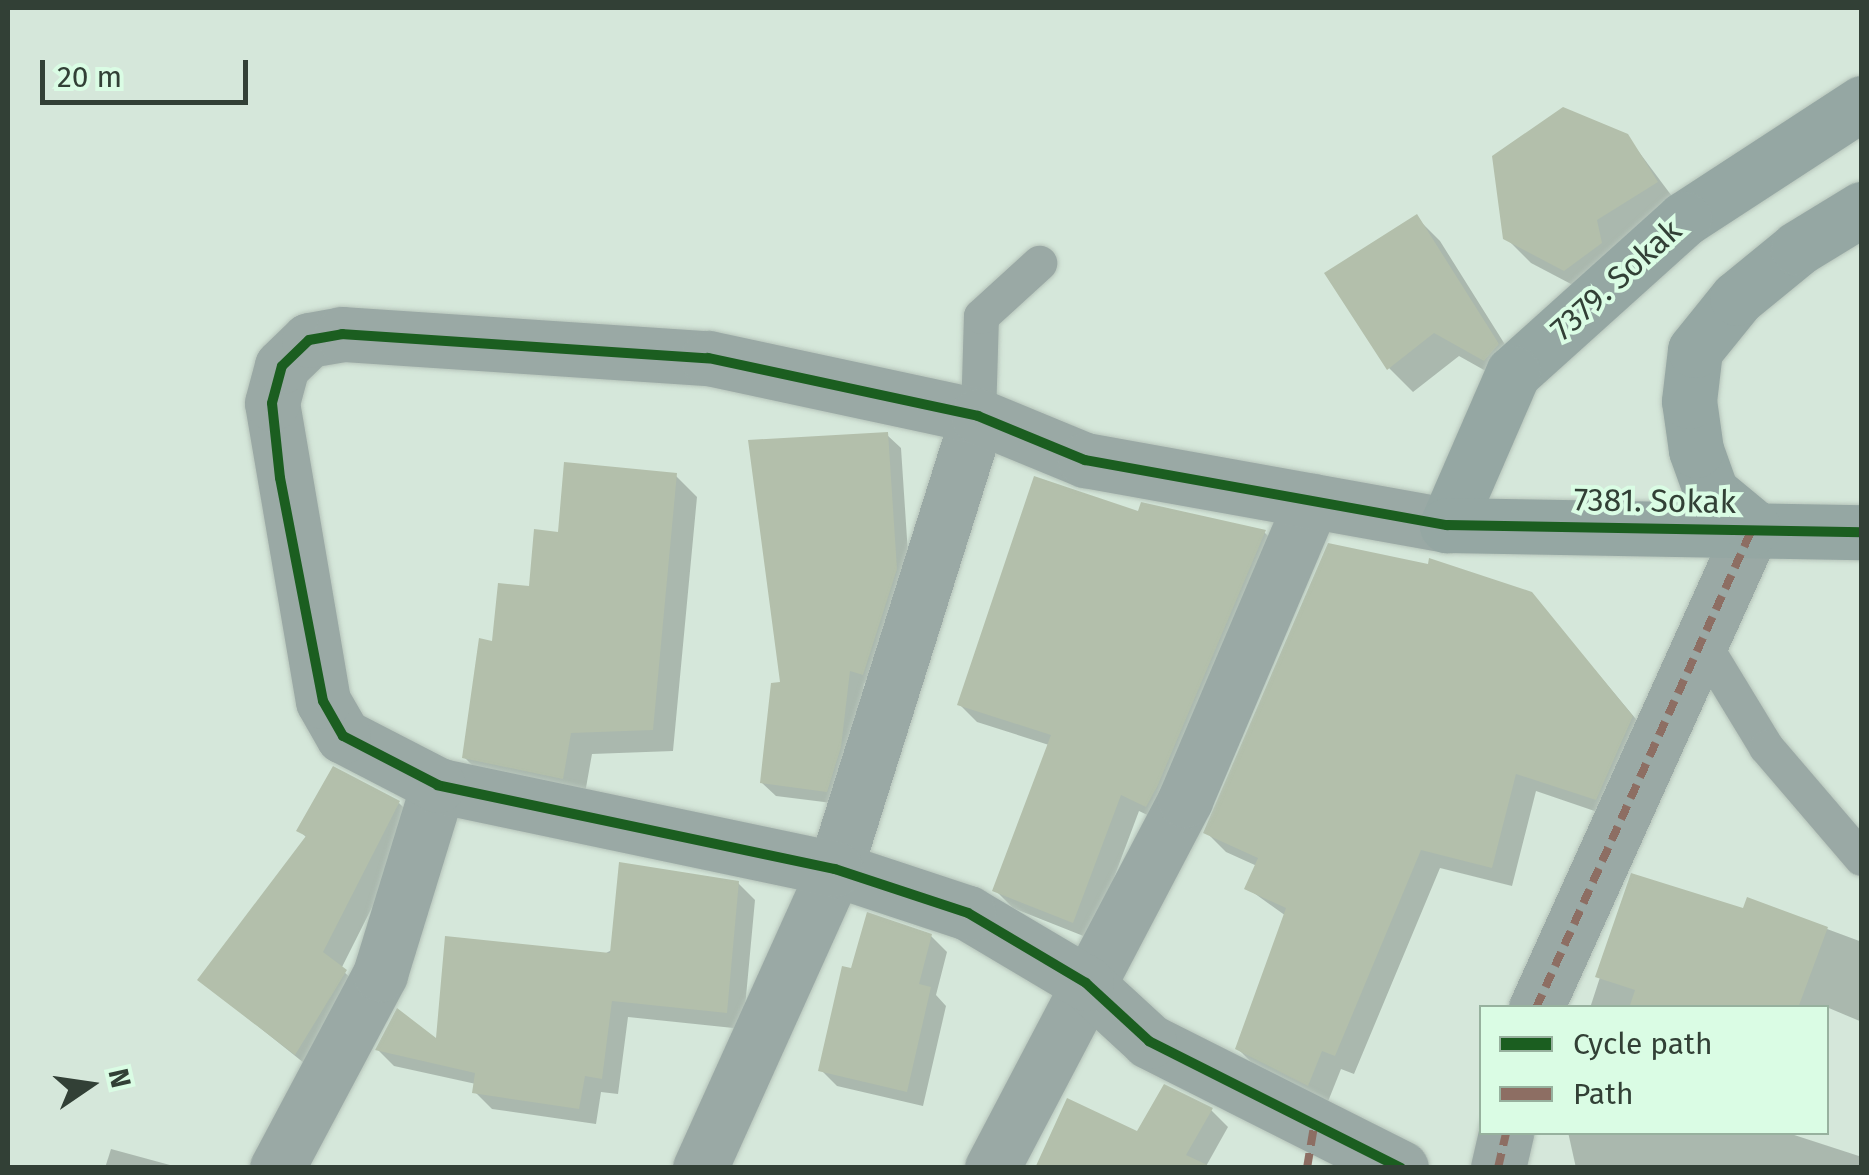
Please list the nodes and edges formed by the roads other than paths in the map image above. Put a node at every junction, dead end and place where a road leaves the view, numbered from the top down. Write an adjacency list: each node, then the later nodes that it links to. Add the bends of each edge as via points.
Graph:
1 (1862, 103): 6 (street, 7379. Sokak, via 1684,219 1514,373)
2 (1862, 208): 7 (street, via 1737,298 1695,350 1690,402 1696,450 1712,492)
3 (1038, 263): 4 (lane, via 981,316)
4 (978, 416): 5 (street, via 1085,460); 10 (street, via 708,358 342,334 309,340 282,366 272,403 323,701 343,736); 12 (street)
5 (1312, 500): 6 (street); 13 (street, via 1185,800)
6 (1447, 525): 7 (street, 7381. Sokak)
7 (1753, 528): 8 (street, 7381. Sokak); 9 (street)
8 (1862, 532)
9 (1701, 640): 11 (lane, via 1766,747); 14 (street)
10 (438, 785): 12 (street); 17 (street, via 380,974)
11 (1861, 858)
12 (835, 869): 13 (street, via 968,913); 18 (street)
13 (1086, 983): 16 (street, via 1148,1040); 19 (street)
14 (1537, 1005)
15 (1505, 1135): 21 (street)
16 (1310, 1147): 20 (street)
17 (277, 1168)
18 (700, 1168)
19 (992, 1168)
20 (1400, 1168)
21 (1498, 1168)

